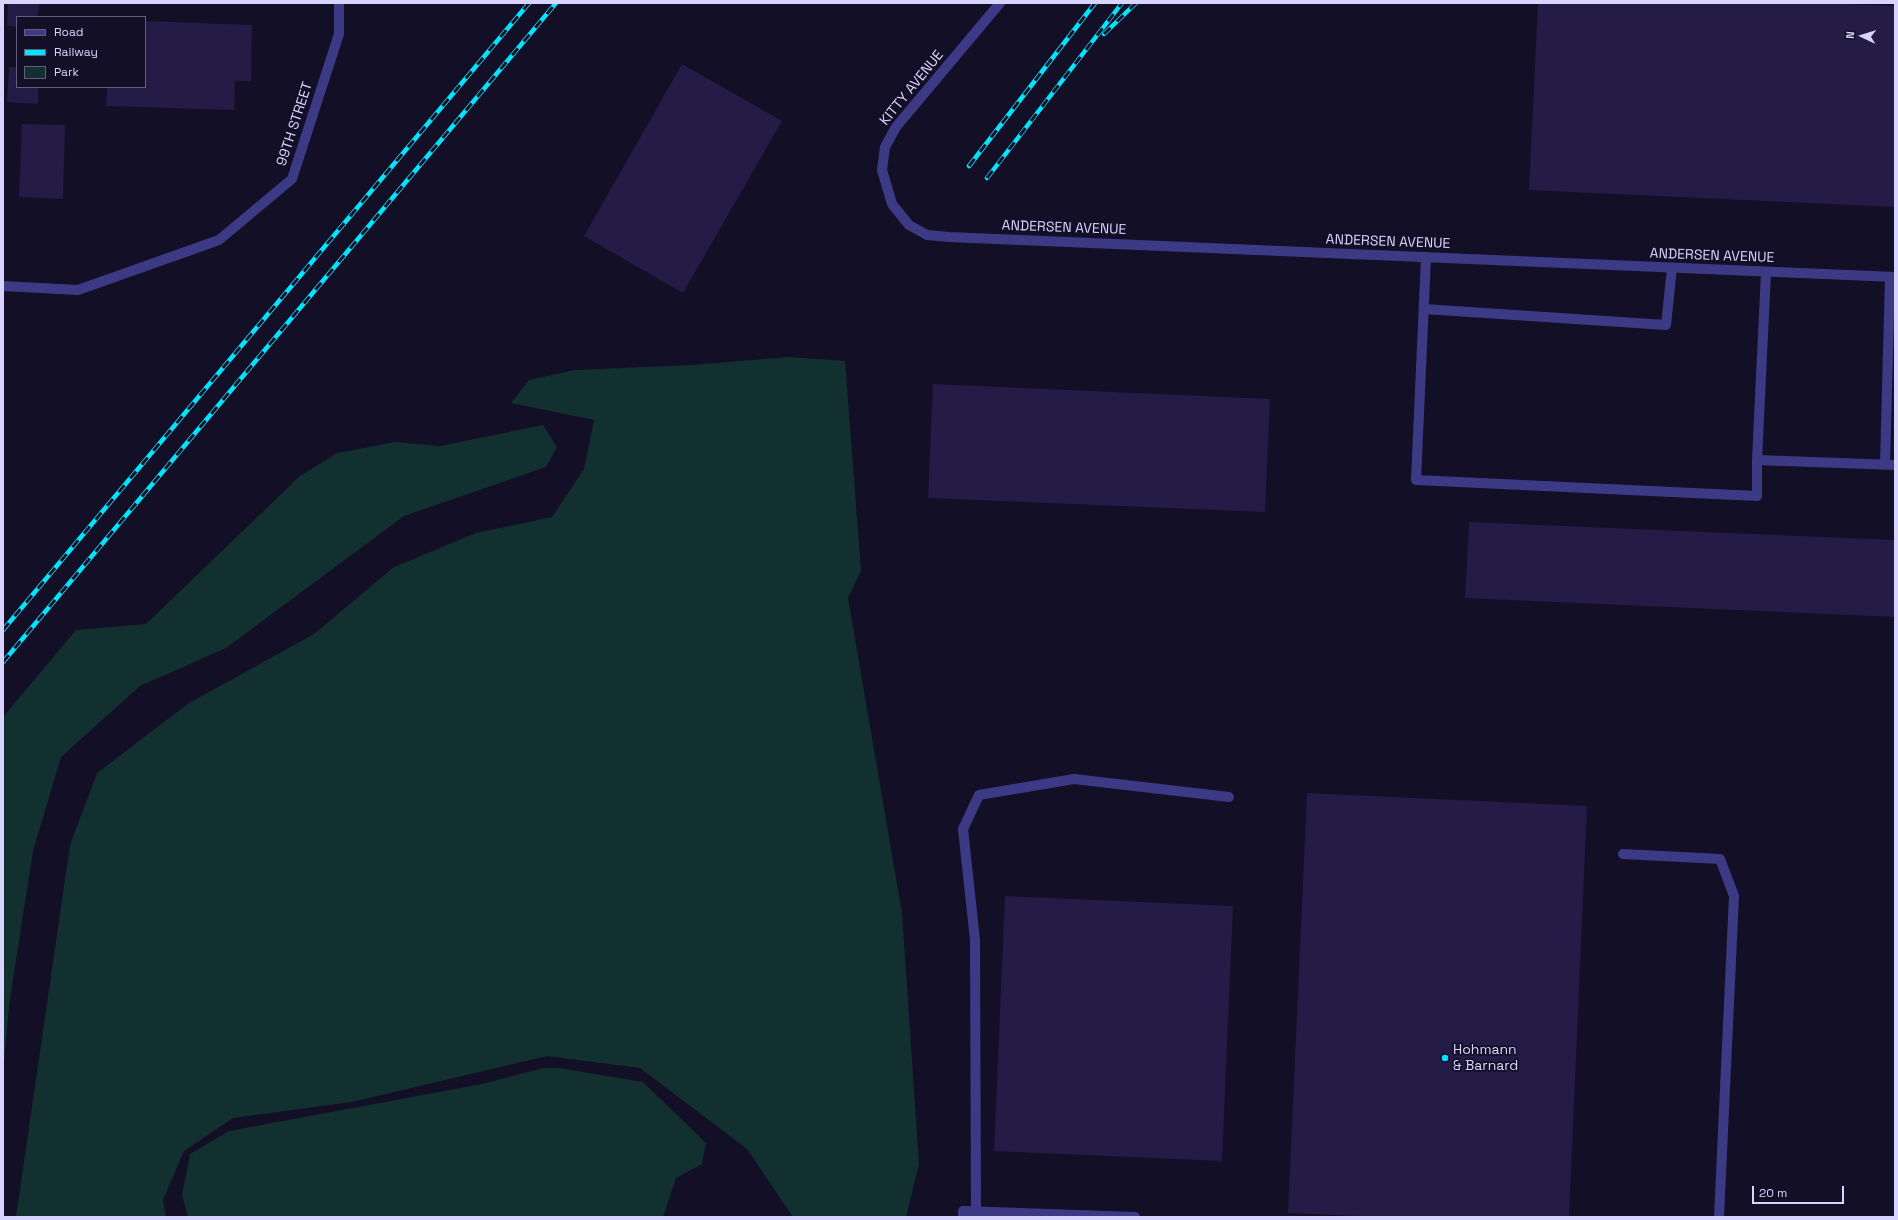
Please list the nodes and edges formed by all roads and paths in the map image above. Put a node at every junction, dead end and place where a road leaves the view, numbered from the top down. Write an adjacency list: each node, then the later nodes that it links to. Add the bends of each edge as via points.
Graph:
1 (339, 3): 8 (street, 99TH STREET, via 338,34 292,179 219,240 78,290)
2 (1000, 3): 3 (street, KITTY AVENUE, via 896,127 885,147 882,170)
3 (892, 204): 4 (street, ANDERSEN AVENUE, via 909,225 927,235)
4 (1426, 257): 5 (street, ANDERSEN AVENUE); 9 (street)
5 (1672, 268): 6 (street, ANDERSEN AVENUE); 9 (street, via 1666,324)
6 (1766, 272): 7 (street, ANDERSEN AVENUE); 10 (street)
7 (1892, 277): 11 (street)
8 (3, 286)
9 (1424, 310): 10 (street, via 1416,480 1757,496)
10 (1757, 460): 11 (street)
11 (1890, 465)
12 (1229, 797): 14 (street, via 1074,779 979,795 963,829 976,940)
13 (1623, 854): 17 (street, via 1720,859 1734,896)
14 (976, 1212): 15 (street, via 963,1211); 16 (street)
15 (963, 1217)
16 (1135, 1217)
17 (1719, 1217)

